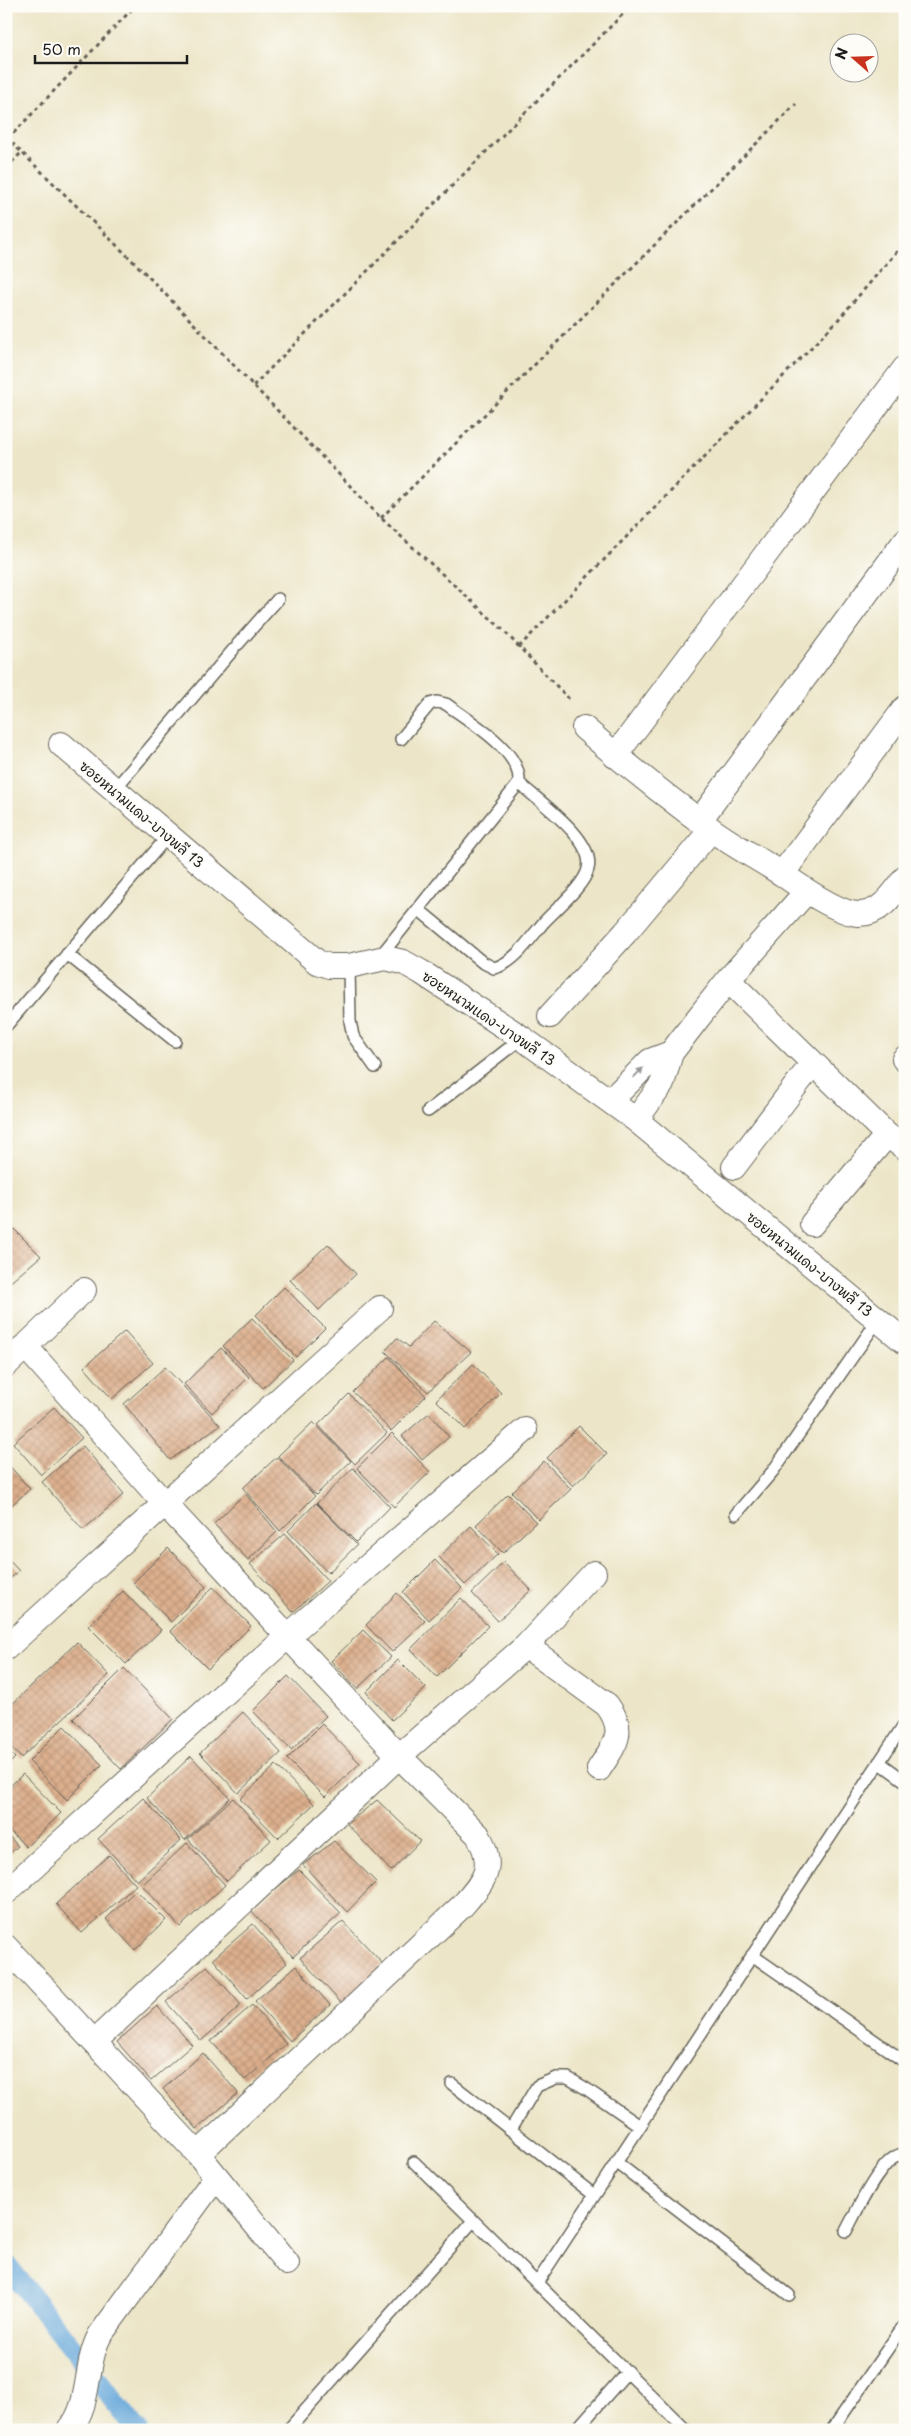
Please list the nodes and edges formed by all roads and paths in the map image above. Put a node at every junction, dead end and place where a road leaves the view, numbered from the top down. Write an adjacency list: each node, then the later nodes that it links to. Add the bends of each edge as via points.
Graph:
1 (135, 6): 4 (path)
2 (631, 6): 9 (path)
3 (796, 104): 10 (path)
4 (7, 138): 5 (path)
5 (22, 152): 6 (path); 9 (path, via 144,271)
6 (6, 168)
7 (905, 242): 13 (path, via 837,321)
8 (905, 368): 19 (street)
9 (253, 386): 10 (path)
10 (380, 518): 13 (path)
11 (905, 541): 22 (street)
12 (278, 599): 21 (lane)
13 (519, 647): 14 (path)
14 (569, 699)
15 (905, 708): 24 (street)
16 (584, 728): 19 (street)
17 (401, 738): 20 (lane, via 430,704 446,704 506,750 516,766)
18 (61, 744): 21 (street, ซอยหนามแดง-บางพลี 13)
19 (615, 756): 22 (street)
20 (519, 783): 27 (lane); 27 (lane, via 580,838 589,860 588,870 578,885 510,960 494,968 482,962)
21 (114, 790): 23 (street, ซอยหนามแดง-บางพลี 13)
22 (706, 825): 24 (street); 32 (street, via 625,934)
23 (168, 836): 28 (lane); 30 (street, ซอยหนามแดง-บางพลี 13, via 317,962)
24 (782, 874): 26 (street)
25 (905, 878): 26 (street, via 890,898 874,911 859,914)
26 (807, 891): 31 (street)
27 (418, 909): 29 (lane)
28 (67, 954): 33 (lane); 35 (lane)
29 (377, 960): 30 (street, ซอยหนามแดง-บางพลี 13); 34 (street, ซอยหนามแดง-บางพลี 13, via 385,958 403,962)
30 (349, 966): 38 (lane, via 353,1036)
31 (728, 980): 36 (street); 37 (street)
32 (550, 1016)
33 (6, 1026)
34 (522, 1038): 39 (street, ซอยหนามแดง-บางพลี 13); 40 (lane)
35 (175, 1041)
36 (671, 1053): 39 (street, one-way to 36, via 650,1061); 41 (street, via 662,1084)
37 (813, 1063): 42 (street); 43 (street)
38 (376, 1067)
39 (610, 1101): 41 (street, ซอยหนามแดง-บางพลี 13)
40 (428, 1111)
41 (636, 1120): 47 (street, ซอยหนามแดง-บางพลี 13)
42 (896, 1141): 44 (street)
43 (734, 1167)
44 (812, 1224)
45 (84, 1290): 49 (street)
46 (380, 1308): 52 (street)
47 (878, 1320): 48 (street, ซอยหนามแดง-บางพลี 13); 53 (lane, via 772,1471)
48 (905, 1342)
49 (26, 1346): 50 (street); 52 (street)
50 (6, 1365)
51 (526, 1430): 55 (street)
52 (165, 1504): 55 (street); 57 (street)
53 (736, 1514)
54 (594, 1573): 56 (street)
55 (289, 1635): 59 (street); 63 (street)
56 (526, 1646): 59 (street); 61 (street, via 607,1705 616,1718 616,1743)
57 (6, 1648)
58 (905, 1723): 60 (lane)
59 (399, 1756): 66 (street); 71 (street, via 478,1835 485,1848 487,1864 483,1883)
60 (879, 1762): 62 (lane); 65 (lane)
61 (599, 1769)
62 (905, 1781)
63 (6, 1892)
64 (6, 1947): 66 (street)
65 (752, 1955): 67 (lane); 69 (lane)
66 (94, 2042): 71 (street)
67 (905, 2062)
68 (452, 2084): 70 (lane)
69 (640, 2126): 70 (lane, via 568,2078 556,2078 537,2086); 74 (lane)
70 (511, 2128): 76 (lane)
71 (198, 2154): 75 (street)
72 (905, 2154): 78 (lane, via 894,2155 885,2164)
73 (414, 2162): 77 (lane)
74 (616, 2162): 76 (lane); 81 (lane)
75 (216, 2177): 79 (street); 84 (street, via 94,2346 84,2400)
76 (594, 2195): 80 (lane)
77 (473, 2221): 80 (lane); 85 (lane)
78 (846, 2231)
79 (287, 2263)
80 (537, 2283): 83 (lane)
81 (789, 2295)
82 (904, 2325): 88 (lane)
83 (628, 2371): 86 (lane); 87 (lane)
84 (70, 2430)
85 (288, 2430)
86 (576, 2430)
87 (686, 2430)
88 (832, 2430)

